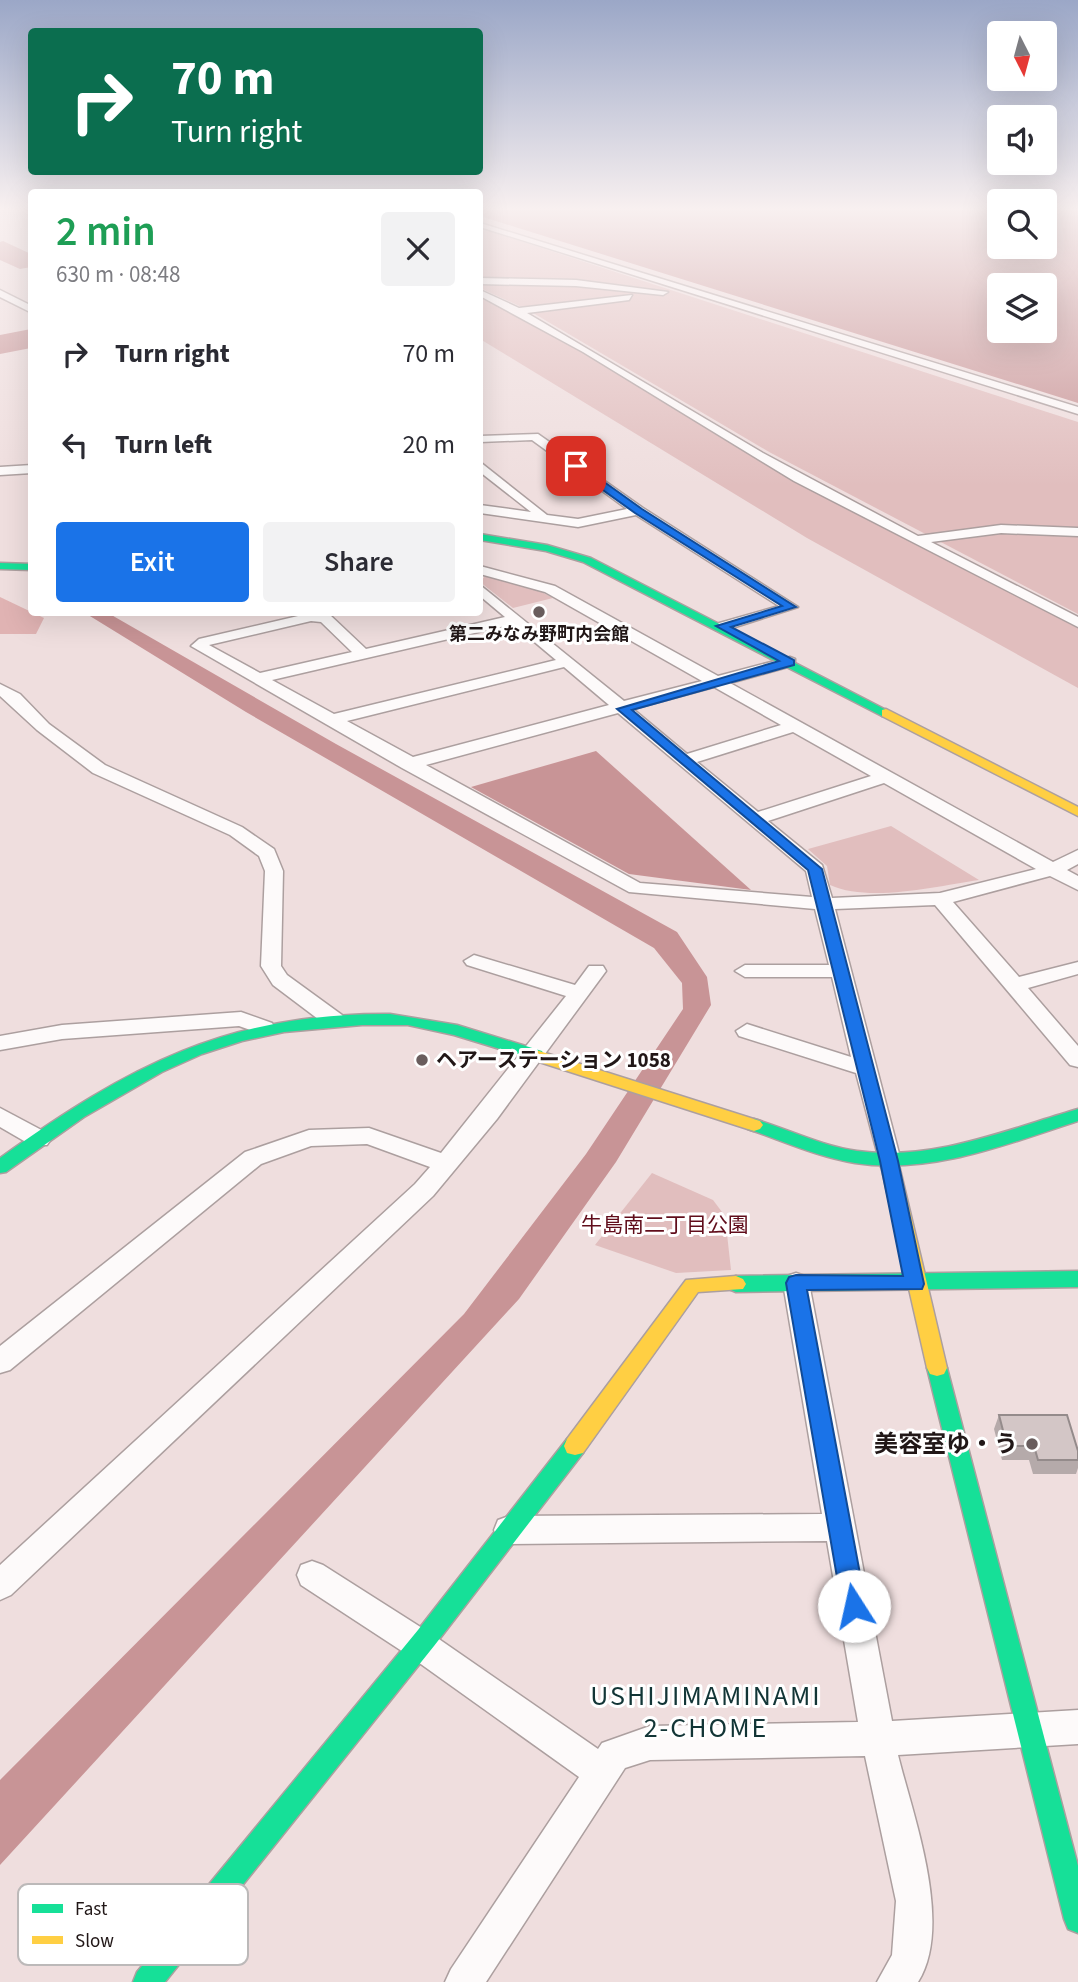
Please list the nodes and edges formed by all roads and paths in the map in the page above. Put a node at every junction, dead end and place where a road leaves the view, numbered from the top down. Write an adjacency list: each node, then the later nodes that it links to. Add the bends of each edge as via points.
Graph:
1 (496, 300): 4 (street)
2 (605, 300): 4 (street)
3 (721, 300): 5 (street)
4 (519, 311): 15 (street, via 760,457)
5 (1078, 411)
6 (483, 439): 11 (street, via 534,436)
7 (483, 468): 12 (street)
8 (28, 469): 9 (street)
9 (0, 471)
10 (483, 509): 12 (street)
11 (638, 511): 12 (street, via 578,523); 22 (street, via 791,607)
12 (543, 515)
13 (1078, 532): 15 (street, via 1001,529)
14 (483, 537): 22 (street, via 587,560)
15 (919, 540): 21 (street)
16 (0, 566): 17 (street)
17 (28, 567)
18 (483, 571): 27 (street, via 551,589)
19 (483, 592): 20 (street)
20 (515, 619): 23 (street); 24 (street)
21 (1078, 623)
22 (721, 626): 25 (street)
23 (363, 654): 26 (street); 26 (street, via 325,618 311,617 199,646)
24 (567, 662): 29 (street); 30 (street)
25 (790, 662): 27 (street); 35 (street)
26 (256, 679): 30 (street)
27 (716, 682): 29 (street); 31 (street)
28 (0, 689): 49 (street, via 99,769 236,831 267,853 274,872 271,966 279,980)
29 (623, 709): 32 (street); 33 (street)
30 (331, 720): 33 (street)
31 (794, 726): 32 (street); 34 (street)
32 (684, 760): 36 (street)
33 (408, 764): 41 (street, via 636,888)
34 (885, 777): 36 (street); 38 (street)
35 (1078, 812)
36 (755, 819): 41 (street, via 815,869)
37 (1078, 856): 38 (street)
38 (1052, 870): 39 (street); 40 (street)
39 (1078, 884)
40 (940, 899): 41 (street); 47 (street)
41 (824, 904): 46 (street)
42 (474, 961): 48 (street)
43 (1078, 968): 47 (street)
44 (596, 971): 48 (street)
45 (745, 971): 46 (street)
46 (841, 971): 55 (street)
47 (1015, 985): 54 (street)
48 (580, 993): 53 (street)
49 (334, 1020): 50 (street); 53 (street, via 407,1020 471,1034)
50 (264, 1028): 52 (street, via 241,1019 62,1032); 58 (street, via 201,1046 136,1074)
51 (747, 1031): 55 (street)
52 (0, 1043)
53 (533, 1056): 59 (street, via 856,1157); 60 (street)
54 (1078, 1060)
55 (866, 1069): 59 (street)
56 (1078, 1115): 59 (street, via 941,1154)
57 (0, 1116): 58 (street)
58 (38, 1139): 61 (street)
59 (889, 1161): 64 (street)
60 (446, 1164): 65 (street, via 369,1136 309,1138 253,1158); 69 (street, via 424,1190)
61 (0, 1167)
62 (1078, 1279): 64 (street)
63 (796, 1283): 64 (street); 66 (street); 67 (street, via 693,1285 610,1402)
64 (915, 1284): 72 (street)
65 (0, 1362)
66 (840, 1527): 67 (street); 73 (street)
67 (509, 1530): 70 (street)
68 (312, 1575): 70 (street)
69 (0, 1585)
70 (422, 1646): 74 (street); 75 (street)
71 (1078, 1727): 72 (street)
72 (1028, 1730): 73 (street); 76 (street)
73 (878, 1739): 74 (street, via 650,1743 614,1755); 80 (street, via 914,1901 910,1960)
74 (603, 1773): 79 (street)
75 (227, 1884)
76 (1078, 1919)
77 (161, 1965): 78 (street)
78 (147, 1982)
79 (464, 1982)
80 (896, 1982)

